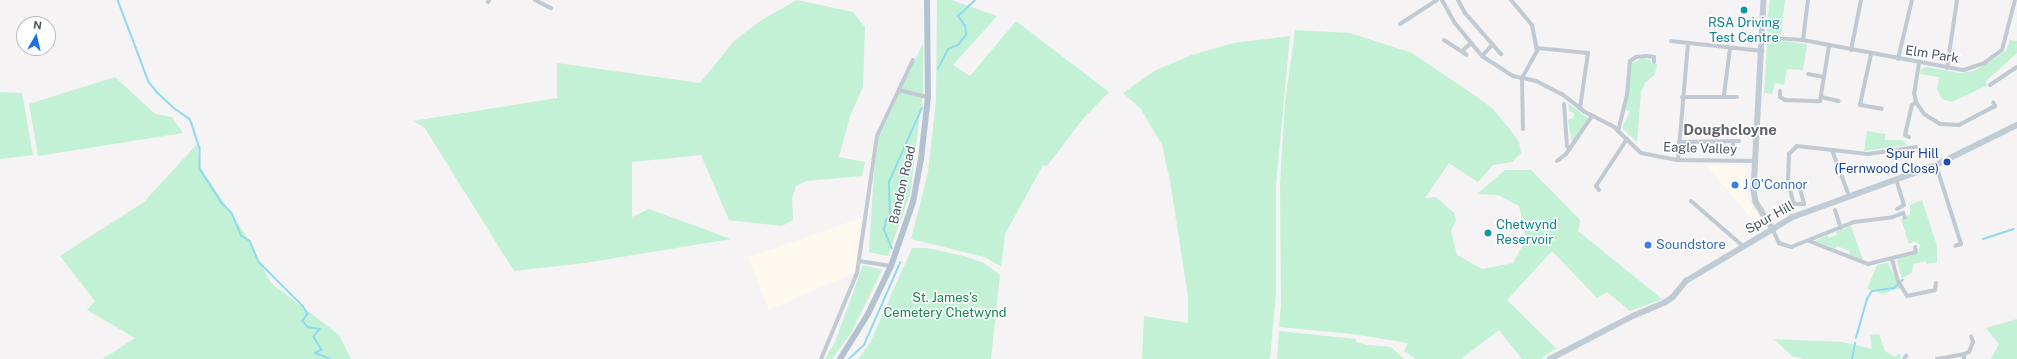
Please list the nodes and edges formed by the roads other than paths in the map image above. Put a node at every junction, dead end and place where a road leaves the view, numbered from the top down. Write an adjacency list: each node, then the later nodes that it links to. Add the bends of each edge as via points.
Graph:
1 (535, 0): 13 (street)
2 (927, 0): 45 (main road, Bandon Road)
3 (1437, 0): 14 (street)
4 (1442, 0): 19 (street, Eagle Valley)
5 (1458, 0): 21 (street, via 1465,13)
6 (1511, 0): 23 (street, via 1532,25)
7 (1764, 0): 15 (street)
8 (1808, 0): 17 (street)
9 (1861, 0): 25 (street)
10 (1912, 0): 32 (street)
11 (1957, 0): 37 (street)
12 (2015, 0): 37 (street, Elm Park, via 2005,42 1998,54 1976,67 1964,70)
13 (551, 8)
14 (1400, 24)
15 (1762, 37): 17 (street, Elm Park); 27 (street)
16 (1444, 40): 26 (street)
17 (1803, 40): 22 (street, Elm Park)
18 (1671, 41): 20 (street)
19 (1471, 43): 26 (street); 31 (street, Eagle Valley)
20 (1688, 43): 24 (street); 46 (street)
21 (1492, 45): 28 (street); 31 (street)
22 (1829, 46): 25 (street, Elm Park); 39 (street)
23 (1537, 48): 40 (street); 53 (street, via 1588,53)
24 (1730, 48): 27 (street); 44 (street)
25 (1851, 50): 29 (street, Elm Park)
26 (1462, 51): 30 (street)
27 (1762, 51): 70 (street)
28 (1500, 54)
29 (1871, 54): 32 (street, Elm Park); 54 (street, via 1860,105)
30 (1467, 55)
31 (1482, 56): 40 (street, Eagle Valley, via 1511,75)
32 (1898, 59): 35 (street, Elm Park)
33 (913, 60): 42 (street)
34 (1654, 62): 58 (street, via 1654,57 1646,56 1636,57 1630,61 1627,95)
35 (1919, 63): 37 (street, Elm Park); 50 (street, via 1914,93)
36 (2017, 67): 41 (street)
37 (1947, 68)
38 (1808, 74): 39 (street)
39 (1824, 77): 48 (street)
40 (1522, 78): 53 (street, Eagle Valley, via 1548,87); 57 (street)
41 (1990, 85)
42 (899, 90): 45 (street); 87 (street, via 881,125 874,146)
43 (1780, 91): 48 (street, via 1780,97 1785,100 1815,103 1820,101)
44 (1724, 95): 46 (street); 47 (street)
45 (928, 96): 88 (main road, Bandon Road, via 917,183)
46 (1682, 97): 63 (street)
47 (1737, 97)
48 (1821, 97): 49 (street)
49 (1840, 101)
50 (1916, 102): 51 (street, via 1932,120 1950,126 1959,125 1995,106); 59 (street, via 1912,105 1905,135)
51 (1993, 102)
52 (1564, 104): 65 (street, via 1567,146)
53 (1580, 108): 55 (street, Eagle Valley)
54 (1882, 109)
55 (1592, 116): 58 (street, Eagle Valley); 65 (street)
56 (2017, 125): 71 (street, Spur Hill)
57 (1524, 129)
58 (1618, 131): 60 (street, Eagle Valley)
59 (1909, 137)
60 (1627, 140): 68 (street, Eagle Valley, via 1641,154); 74 (street, via 1596,186)
61 (1733, 141): 62 (street); 63 (street); 66 (street)
62 (1739, 141)
63 (1679, 142): 68 (street)
64 (1917, 147): 67 (street, via 1875,154)
65 (1570, 149): 69 (street)
66 (1732, 149)
67 (1832, 150): 73 (street, via 1802,146 1792,149 1789,158); 75 (street)
68 (1678, 160): 70 (street, Eagle Valley)
69 (1556, 161)
70 (1754, 161): 80 (street, via 1755,197)
71 (1936, 165): 72 (street, Spur Hill); 84 (street, via 1961,244)
72 (1896, 179): 75 (street, Spur Hill); 77 (street, via 1904,205)
73 (1789, 186): 73 (street, via 1794,204 1804,204 1799,185)
74 (1599, 190)
75 (1849, 196): 80 (street, Spur Hill, via 1820,205)
76 (1692, 201): 83 (street)
77 (1896, 209)
78 (1835, 210): 81 (street)
79 (1905, 218): 81 (street, via 1903,213 1854,222)
80 (1772, 228): 82 (street, via 1775,237 1784,247); 83 (street, Spur Hill)
81 (1842, 228): 82 (street)
82 (1809, 241): 86 (street, via 1866,264)
83 (1743, 246): 94 (street, Spur Hill, via 1680,287 1673,298)
84 (1955, 246)
85 (1915, 247): 86 (street, via 1916,252)
86 (1892, 259): 89 (street, via 1898,281 1907,296 1935,290)
87 (859, 261): 88 (street); 92 (street, via 847,300)
88 (891, 266): 93 (main road, Bandon Road, via 868,314)
89 (1936, 283)
90 (1971, 336): 91 (street, via 1973,342)
91 (1964, 357): 95 (street)
92 (821, 359)
93 (840, 359)
94 (1550, 359)
95 (1937, 359)

